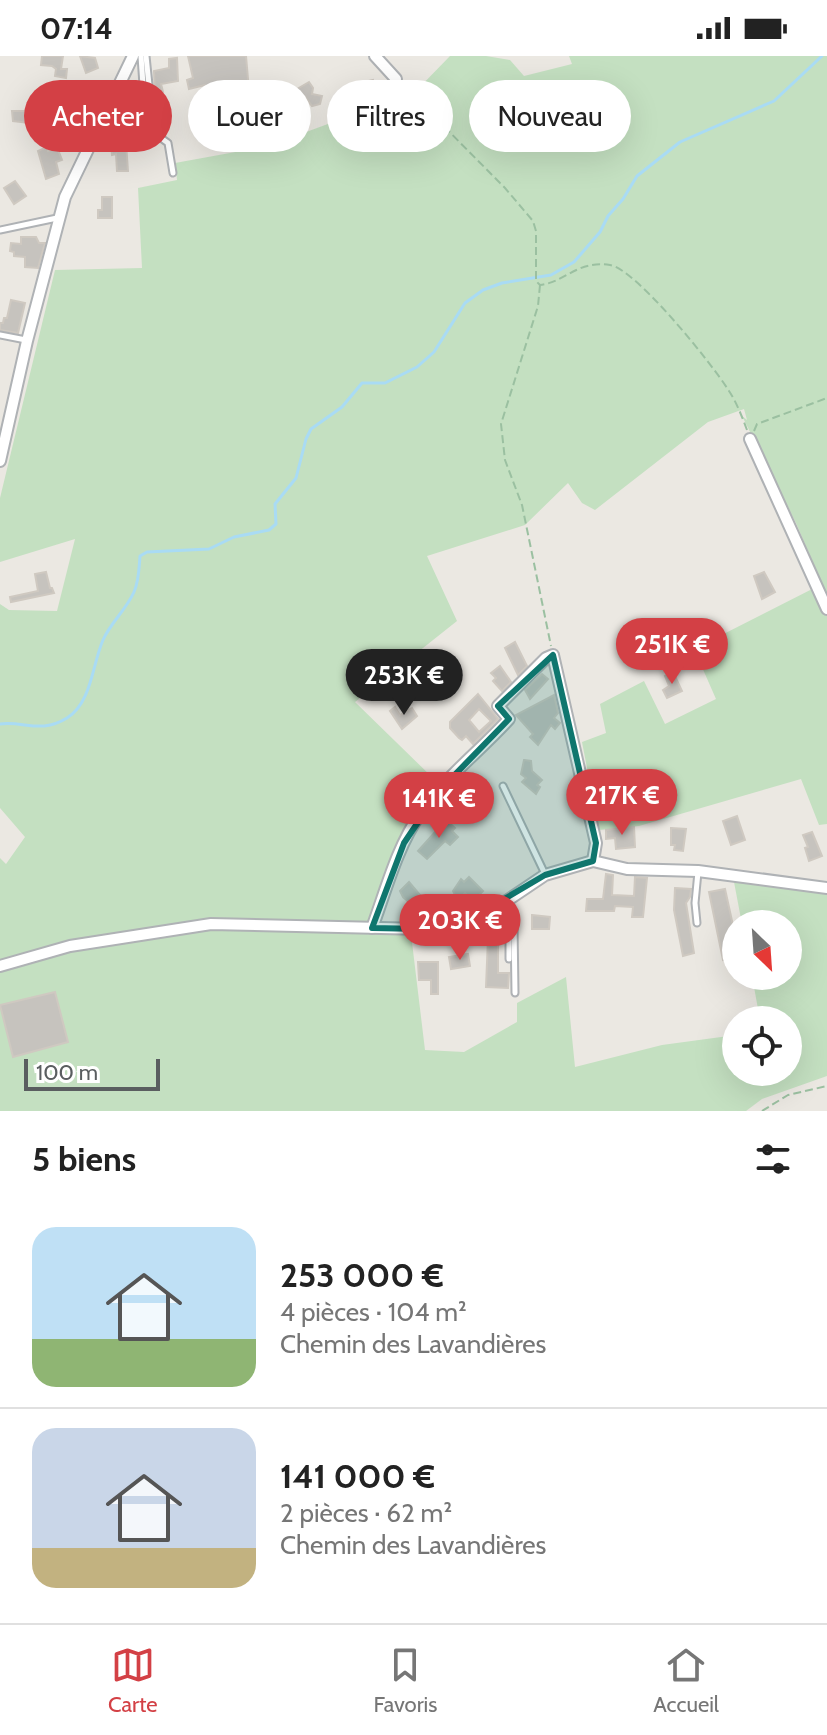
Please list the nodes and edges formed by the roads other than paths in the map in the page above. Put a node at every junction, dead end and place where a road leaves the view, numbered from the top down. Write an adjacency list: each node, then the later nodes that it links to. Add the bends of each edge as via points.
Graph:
1 (133, 56): 7 (street)
2 (144, 56): 5 (lane); 6 (lane, via 154,133 168,143)
3 (375, 56): 4 (street)
4 (396, 79)
5 (145, 80)
6 (173, 173)
7 (58, 218): 8 (lane); 10 (street)
8 (0, 230)
9 (0, 335): 10 (lane)
10 (27, 341): 12 (street)
11 (750, 439): 13 (street)
12 (0, 461)
13 (822, 580): 14 (street)
14 (827, 609)
15 (503, 786): 18 (lane)
16 (593, 861): 17 (street, via 627,869); 18 (street); 22 (street, via 596,843 553,655 498,706 509,719 420,814)
17 (698, 871): 19 (street); 21 (lane)
18 (545, 875): 20 (street)
19 (827, 888)
20 (507, 905): 22 (street, via 447,926); 23 (lane); 25 (lane, via 514,924)
21 (697, 923)
22 (372, 928): 24 (street, via 211,924 70,946)
23 (509, 959)
24 (0, 966)
25 (515, 993)

